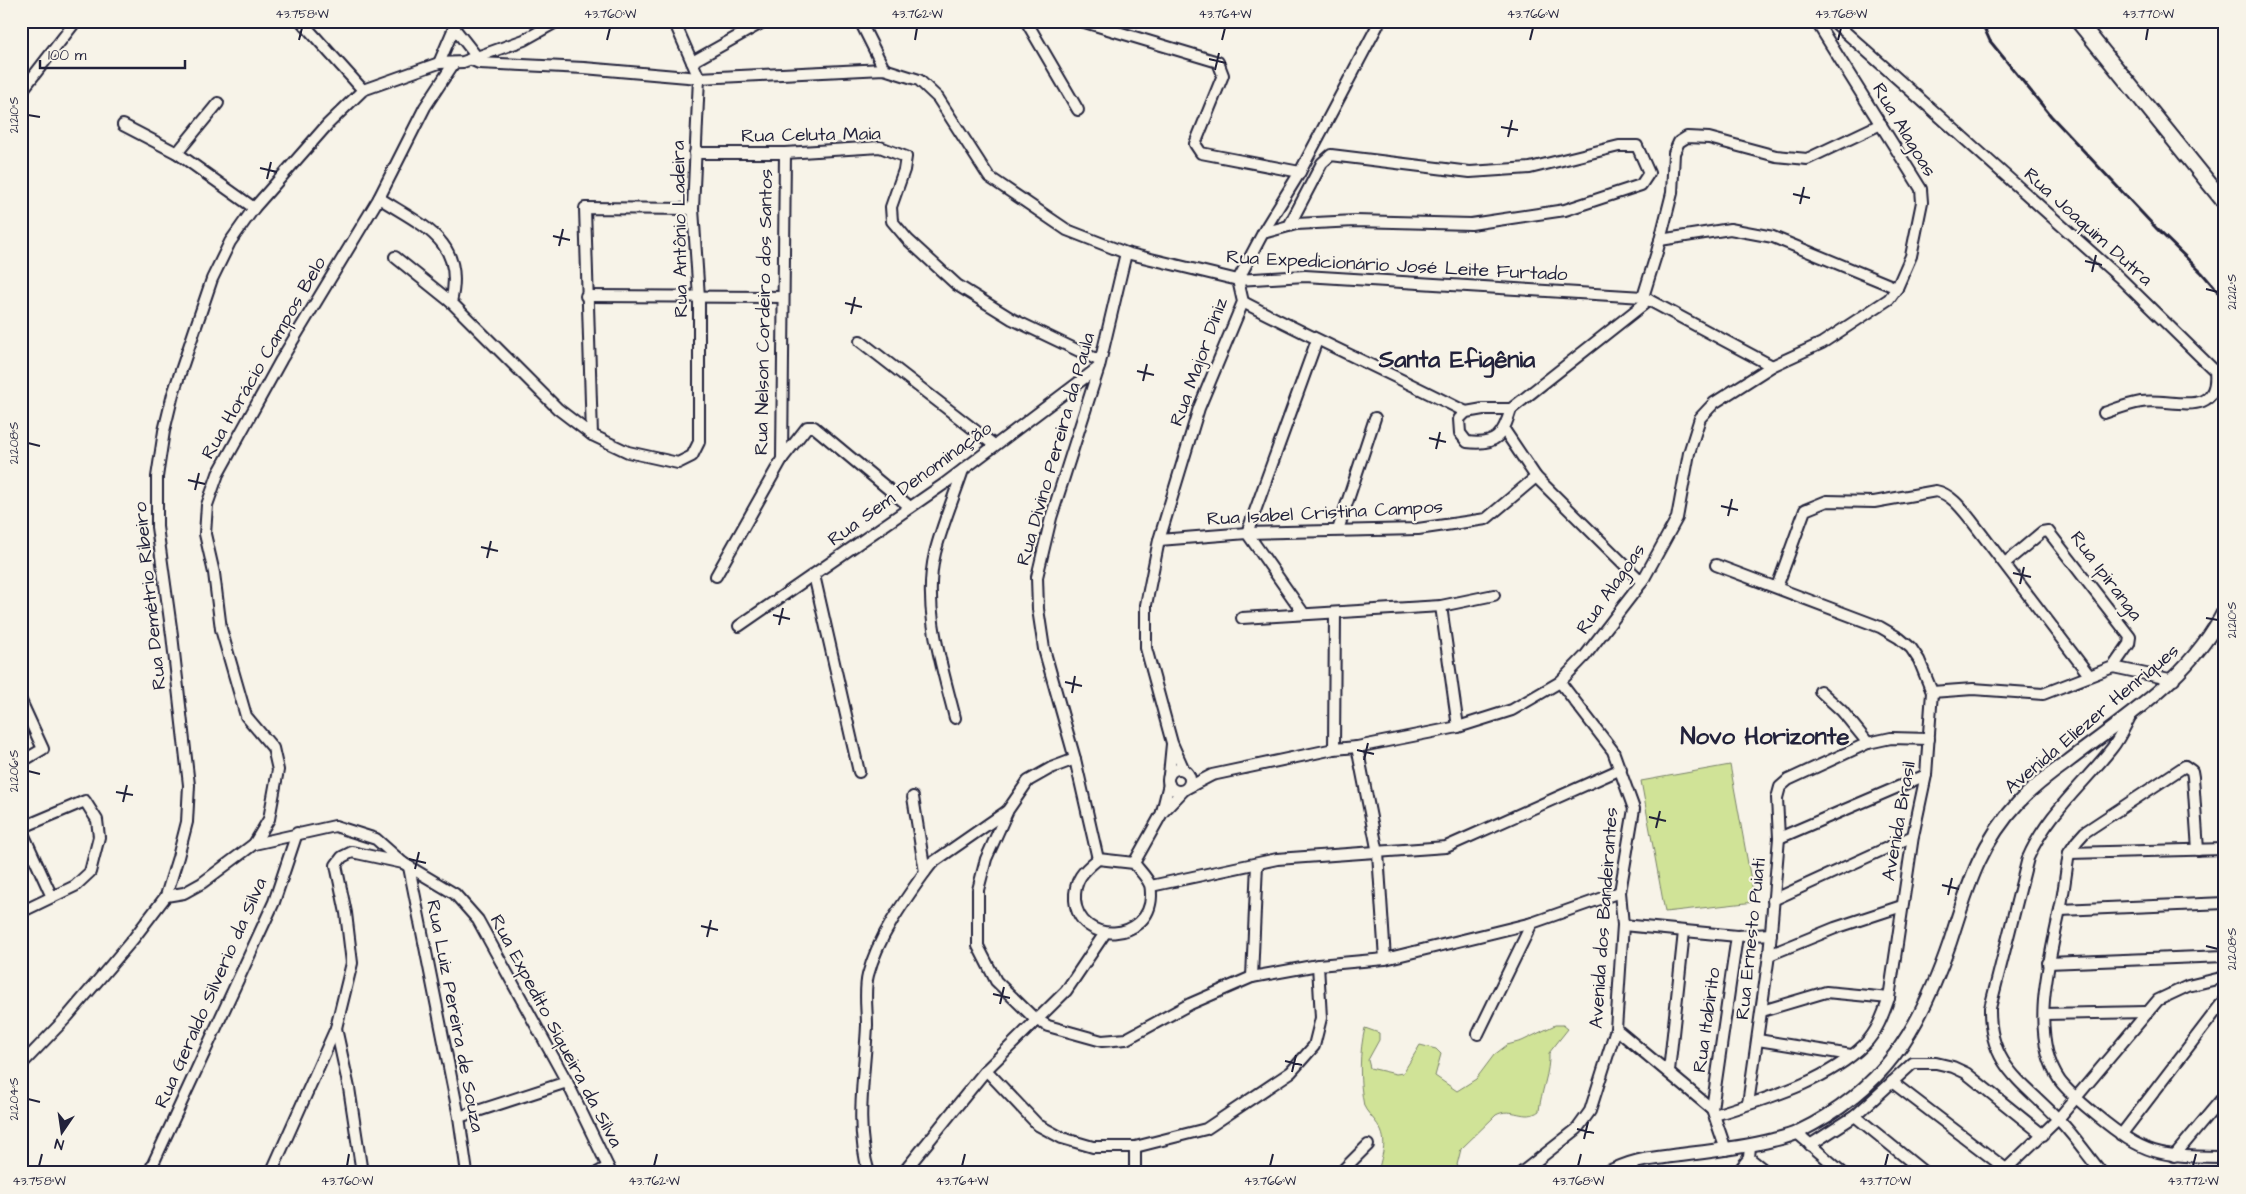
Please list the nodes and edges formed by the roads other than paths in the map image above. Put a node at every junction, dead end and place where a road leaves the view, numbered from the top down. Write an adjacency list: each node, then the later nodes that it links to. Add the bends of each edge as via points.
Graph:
1 (76, 21): 21 (street)
2 (301, 21): 20 (street)
3 (558, 21): 14 (street, Rua Demétrio Ribeiro, via 524,40)
4 (674, 21): 15 (street, Rua Antônio Ladeira)
5 (765, 21): 15 (street)
6 (860, 21): 18 (street)
7 (1026, 21): 23 (street)
8 (1081, 21): 29 (street, via 1218,62 1223,75 1195,144 1201,153)
9 (1380, 21): 29 (street, Rua Major Diniz)
10 (1816, 21): 24 (street, Rua Alagoas)
11 (1833, 21): 53 (street, Rua Joaquim Dutra, via 2118,277 2215,372 2216,385 2210,396 2198,404 2142,402)
12 (2078, 21): 31 (main road)
13 (456, 25): 14 (street); 17 (street)
14 (474, 58): 16 (street, Rua Demétrio Ribeiro); 19 (street, Rua Expedicionário José Leite Furtado, via 479,63)
15 (692, 62): 19 (street, Rua Antônio Ladeira)
16 (454, 63): 17 (street, Rua Demétrio Ribeiro); 30 (street, Rua Horácio Campos Belo, via 425,107)
17 (439, 64): 20 (street, Rua Demétrio Ribeiro)
18 (884, 69): 19 (street, Rua Expedicionário José Leite Furtado); 37 (street, Rua Expedicionário José Leite Furtado, via 919,80 938,98 989,177 1067,230)
19 (699, 78): 27 (street, Rua Antônio Ladeira)
20 (363, 90): 32 (street, Rua Demétrio Ribeiro, via 328,124)
21 (21, 92)
22 (218, 103): 26 (street)
23 (1078, 110)
24 (1881, 124): 36 (street, via 1807,159 1776,156 1709,138 1687,137 1679,142 1674,153 1672,193); 40 (street, Rua Alagoas, via 1909,168 1922,196 1914,246)
25 (123, 125): 26 (street)
26 (178, 153): 32 (street)
27 (695, 153): 28 (street, Rua Celuta Maia); 33 (street, Rua Antônio Ladeira)
28 (785, 153): 43 (street, Rua Nelson Cordeiro dos Santos); 49 (street, Rua Celuta Maia, via 880,147 906,157 891,207 892,221 908,240 957,285 1012,319)
29 (1300, 172): 35 (street, Rua Major Diniz)
30 (380, 198): 45 (street, via 420,224 446,248 454,264); 109 (street, Rua Horácio Campos Belo, via 281,360 218,474 207,505 205,534 221,629 246,716 273,748 278,770 269,819)
31 (2224, 202)
32 (254, 208): 121 (street, Rua Demétrio Ribeiro, via 230,242 212,279 174,394 157,477 157,527 189,785 187,822)
33 (693, 208): 41 (street, via 585,208); 42 (street, Rua Antônio Ladeira)
34 (1289, 226): 34 (street, via 1355,221 1480,223 1564,210 1641,185 1649,173 1637,146 1619,146 1530,168 1470,172 1331,155 1322,163); 35 (street)
35 (1263, 233): 39 (street, Rua Major Diniz)
36 (1660, 240): 40 (street, via 1730,229 1773,237); 44 (street)
37 (1126, 253): 39 (street, Rua Expedicionário José Leite Furtado); 49 (street, Rua Divino Pereira da Paula)
38 (395, 257): 45 (street)
39 (1238, 280): 44 (street, Rua Expedicionário José Leite Furtado, via 1305,276); 46 (street, Rua Major Diniz)
40 (1897, 288): 50 (street, Rua Alagoas, via 1881,306 1822,343)
41 (586, 296): 42 (street); 56 (street)
42 (699, 297): 43 (street); 56 (street, Rua Antônio Ladeira, via 699,442 692,456 678,463 628,452)
43 (783, 298): 58 (street, Rua Nelson Cordeiro dos Santos)
44 (1646, 298): 50 (street); 51 (street)
45 (451, 302): 56 (street, via 558,409)
46 (1243, 302): 47 (street); 64 (street, Rua Major Diniz, via 1199,408)
47 (1316, 340): 52 (street); 63 (street)
48 (860, 341): 57 (street)
49 (1100, 364): 57 (street, Rua Sem Denominação); 93 (street, Rua Divino Pereira da Paula, via 1037,577 1044,649)
50 (1772, 366): 69 (street, Rua Alagoas, via 1714,403 1700,418 1677,518)
51 (1512, 409): 52 (street, via 1483,408); 55 (street)
52 (1466, 412): 55 (street, via 1460,419 1460,433 1467,442 1479,444)
53 (2104, 413)
54 (1375, 418): 62 (street)
55 (1505, 431): 60 (street)
56 (592, 435)
57 (994, 446): 59 (street, Rua Sem Denominação)
58 (782, 459): 61 (street, via 807,428 814,426); 68 (street, Rua Nelson Cordeiro dos Santos)
59 (964, 469): 61 (street, Rua Sem Denominação); 86 (street, via 935,555 931,596 934,629)
60 (1536, 477): 62 (street, Rua Isabel Cristina Campos, via 1486,520 1418,529); 69 (street)
61 (910, 508): 67 (street, Rua Sem Denominação)
62 (1338, 530): 63 (street, Rua Isabel Cristina Campos)
63 (1247, 532): 64 (street, Rua Isabel Cristina Campos); 75 (street)
64 (1159, 540): 89 (street, Rua Major Diniz, via 1146,605 1146,648)
65 (2005, 563): 70 (street, via 1959,505 1942,492 1864,502 1826,501 1805,510); 78 (street, Rua Ipiranga, via 2042,532 2048,531 2130,638); 79 (street)
66 (1716, 564): 70 (street, Avenida Brasil)
67 (814, 575): 77 (street, Rua Sem Denominação); 97 (street)
68 (716, 576)
69 (1642, 582): 81 (street, Rua Alagoas, via 1585,656)
70 (1777, 586): 83 (street, Avenida Brasil, via 1880,627 1899,638 1919,660)
71 (1494, 595): 72 (street)
72 (1442, 606): 74 (street); 87 (street)
73 (2225, 609): 80 (street, Avenida Eliezer Henriques, via 2210,638)
74 (1334, 613): 75 (street); 92 (street)
75 (1304, 614): 76 (street)
76 (1242, 618)
77 (739, 626)
78 (2113, 667): 79 (street); 80 (street)
79 (2089, 675): 83 (street, via 2036,695 1974,689)
80 (2174, 680): 85 (street, Avenida Eliezer Henriques)
81 (1560, 682): 87 (street, Rua Alagoas, via 1512,710); 95 (street, Avenida dos Bandeirantes, via 1613,751)
82 (1820, 691): 90 (street, via 1842,711)
83 (1932, 692): 88 (street, Avenida Brasil)
84 (21, 701): 94 (street, via 43,749)
85 (2134, 709): 163 (street, via 2113,747 2051,817 2036,839 2028,858 1990,1008 1991,1031 2007,1070); 164 (street, Avenida Eliezer Henriques, via 2018,803 1985,846 1929,997 1909,1035 1870,1085 1850,1102)
86 (955, 718)
87 (1458, 727): 91 (street, Rua Alagoas)
88 (1930, 739): 90 (street, via 1891,738); 99 (street, Avenida Brasil)
89 (1172, 743): 96 (street, Rua Major Diniz); 100 (street, Rua Major Diniz)
90 (1868, 743): 108 (street, Rua Ernesto Puiati, via 1783,784 1778,792)
91 (1357, 748): 92 (street, Rua Alagoas); 112 (street)
92 (1334, 749): 98 (street, Rua Alagoas)
93 (1075, 759): 103 (street, via 1028,781); 114 (street, Rua Divino Pereira da Paula)
94 (21, 762)
95 (1621, 769): 112 (street, via 1446,847); 120 (street, Avenida dos Bandeirantes, via 1634,809)
96 (1186, 771): 98 (street, Rua Alagoas); 100 (street, via 1176,770); 101 (street, via 1191,781)
97 (859, 772)
98 (1212, 775): 101 (street, Rua Alagoas)
99 (1926, 775): 107 (street, Avenida Brasil); 108 (street)
100 (1169, 780): 101 (street, via 1175,790); 104 (street, Rua Alagoas)
101 (1185, 790): 104 (street, Rua Alagoas)
102 (913, 797): 118 (street)
103 (1008, 810): 118 (street, via 932,863); 146 (street, via 986,859 978,890 978,946 996,981)
104 (1162, 813): 115 (street, Rua Alagoas)
105 (21, 828): 122 (street); 122 (street, via 85,801 97,820 99,837 90,872 75,886)
106 (296, 833): 109 (street, Rua Expedito Siqueira da Silva); 117 (street, Rua Expedito Siqueira da Silva, via 335,826 376,839); 174 (street, Rua Geraldo Silverio da Silva, via 274,902)
107 (1913, 836): 123 (street); 125 (street, Avenida Brasil)
108 (1779, 838): 123 (street, Rua Ernesto Puiati)
109 (254, 844): 121 (street, Rua Horácio Campos Belo, via 196,886 184,893)
110 (2225, 849): 111 (street)
111 (2198, 850): 113 (street); 113 (street, via 2193,777 2189,767 2180,768 2085,832)
112 (1378, 853): 116 (street, via 1277,859); 136 (street)
113 (2070, 854): 126 (street)
114 (1098, 859): 115 (street); 131 (street, via 1082,871 1074,889 1076,908 1087,925)
115 (1134, 863): 119 (street)
116 (1257, 864): 119 (street); 139 (street)
117 (406, 865): 147 (street, via 352,852 342,856 336,865 352,963); 155 (street, Rua Expedito Siqueira da Silva, via 455,894 478,920); 162 (street, Rua Luiz Pereira de Souza)
118 (925, 872): 181 (street, via 886,933 868,976 860,1092 864,1156)
119 (1151, 886): 131 (street, via 1151,906 1141,922 1124,933)
120 (1620, 892): 128 (street); 129 (street, Avenida dos Bandeirantes)
121 (166, 896): 152 (street, Rua Demétrio Ribeiro, via 115,963)
122 (52, 897): 127 (street)
123 (1773, 900): 132 (street, Rua Ernesto Puiati)
124 (2225, 903): 126 (street)
125 (1902, 906): 134 (street); 141 (street, Avenida Brasil)
126 (2060, 910): 137 (street)
127 (21, 912)
128 (1532, 924): 136 (street); 149 (street)
129 (1623, 925): 130 (street); 148 (street, Avenida dos Bandeirantes)
130 (1684, 932): 133 (street); 154 (street)
131 (1105, 933): 146 (street, via 1066,991)
132 (1771, 934): 133 (street); 134 (street, Rua Ernesto Puiati)
133 (1737, 936): 160 (street, Rua Itabirito)
134 (1769, 954): 143 (street, Rua Ernesto Puiati)
135 (2225, 956): 137 (street)
136 (1385, 959): 138 (street)
137 (2048, 963): 145 (street)
138 (1318, 965): 139 (street); 169 (street, via 1321,1018 1314,1046 1291,1072 1206,1129)
139 (1252, 977): 146 (street, via 1190,1004 1126,1039 1102,1041 1048,1026)
140 (2225, 977): 144 (street, via 2188,986 2165,996)
141 (1889, 998): 143 (street, via 1826,992); 151 (street, Avenida Brasil, via 1874,1033)
142 (2225, 999): 166 (street)
143 (1762, 1011): 150 (street, Rua Ernesto Puiati)
144 (2147, 1012): 145 (street); 158 (street)
145 (2044, 1014): 158 (street, via 2048,1052 2054,1070)
146 (1035, 1019): 153 (street)
147 (336, 1028): 177 (street); 178 (street)
148 (1616, 1029): 154 (street); 185 (street, Avenida dos Bandeirantes, via 1590,1111 1577,1129)
149 (1478, 1034)
150 (1758, 1040): 151 (street); 159 (street, Rua Ernesto Puiati)
151 (1851, 1055): 159 (street, Avenida Brasil, via 1785,1092)
152 (21, 1065)
153 (986, 1070): 169 (street, via 1038,1125 1062,1138 1093,1147); 182 (street)
154 (1669, 1071): 160 (street)
155 (567, 1082): 162 (street); 175 (street, Rua Expedito Siqueira da Silva)
156 (1892, 1082): 161 (street); 165 (street, via 1913,1063 1953,1067 1966,1073); 176 (street)
157 (2225, 1095): 172 (street)
158 (2075, 1098): 163 (street); 166 (street)
159 (1748, 1104): 160 (street, Avenida Brasil)
160 (1713, 1112): 170 (street)
161 (1855, 1116): 168 (street); 190 (street)
162 (459, 1117): 179 (street, Rua Luiz Pereira de Souza)
163 (2058, 1119): 165 (street); 191 (street)
164 (1797, 1134): 168 (street); 171 (street, Avenida Eliezer Henriques)
165 (2043, 1135): 176 (street)
166 (2121, 1135): 172 (street, via 2150,1151)
167 (1368, 1145): 184 (street)
168 (1810, 1145): 189 (street)
169 (1135, 1148): 183 (street)
170 (1726, 1150): 171 (street, Avenida Eliezer Henriques); 186 (street, Avenida Eliezer Henriques, via 1642,1160)
171 (1750, 1152): 187 (street); 188 (street)
172 (2174, 1156): 173 (street)
173 (2225, 1157)
174 (152, 1166)
175 (610, 1170): 180 (street)
176 (2004, 1171)
177 (271, 1173)
178 (362, 1173)
179 (467, 1173)
180 (597, 1173)
181 (869, 1173)
182 (902, 1173)
183 (1135, 1173)
184 (1340, 1173)
185 (1521, 1173)
186 (1606, 1173)
187 (1737, 1173)
188 (1768, 1173)
189 (1843, 1173)
190 (1925, 1173)
191 (2102, 1173)

